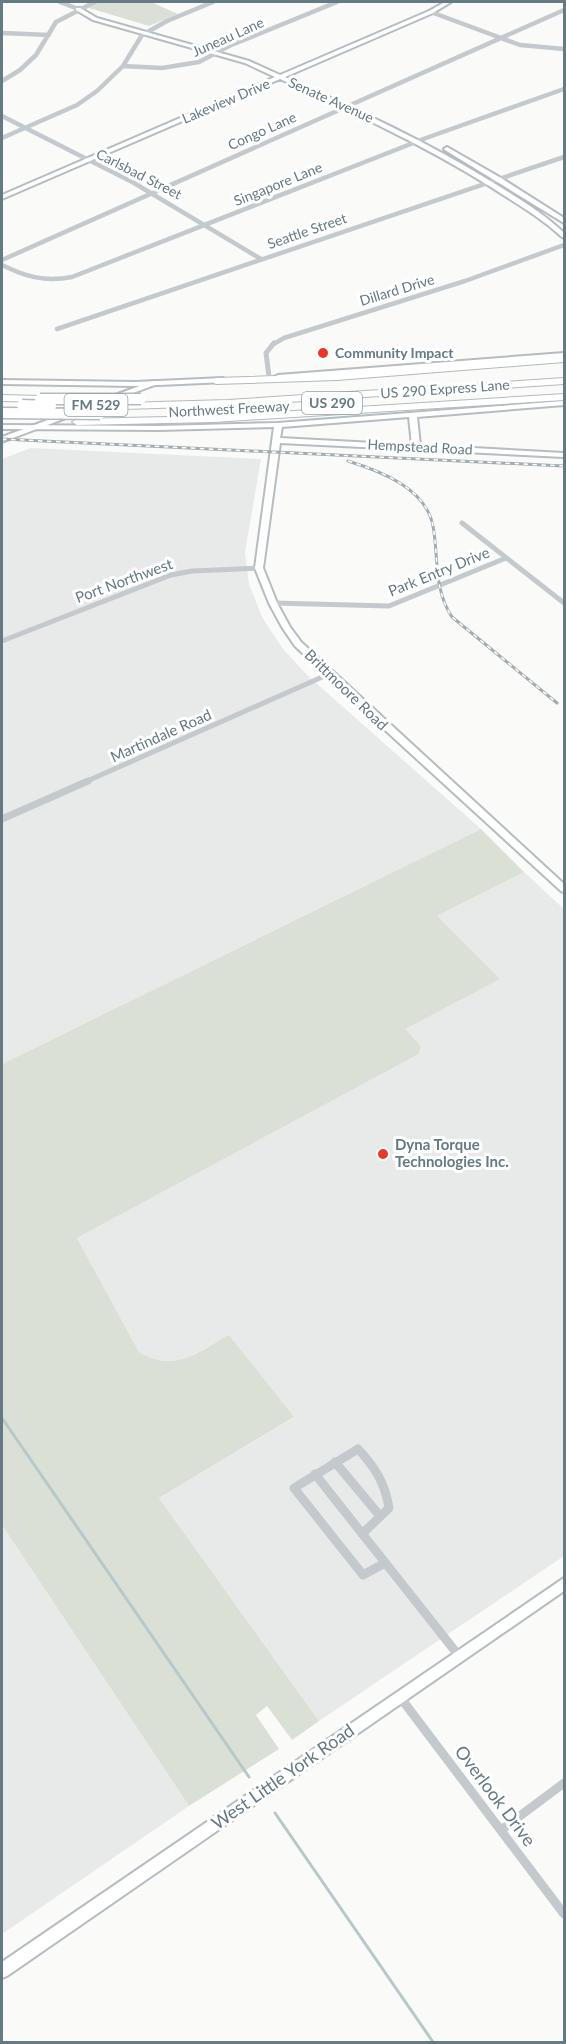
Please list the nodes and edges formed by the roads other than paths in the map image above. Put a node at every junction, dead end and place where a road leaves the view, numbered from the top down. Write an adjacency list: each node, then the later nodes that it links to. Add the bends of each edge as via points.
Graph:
1 (60, 2): 6 (street, Senate Avenue)
2 (95, 2): 6 (street)
3 (213, 2): 9 (street)
4 (337, 2): 15 (street, Juneau Lane)
5 (448, 2): 8 (main road, Lakeview Drive)
6 (78, 9): 9 (main road, Senate Avenue); 11 (main road, Senate Avenue, via 94,19); 12 (street, via 56,22)
7 (564, 10): 13 (street, Congo Lane)
8 (431, 12): 13 (street); 17 (main road, Lakeview Drive)
9 (153, 28): 11 (street); 15 (main road, Senate Avenue)
10 (2, 33): 12 (street)
11 (146, 33): 15 (main road, Senate Avenue); 16 (street)
12 (49, 35): 19 (street, via 36,55)
13 (497, 38): 14 (street, via 530,47); 21 (street, Congo Lane)
14 (564, 49)
15 (222, 51): 16 (street, Juneau Lane, via 176,67); 17 (main road, Senate Avenue); 18 (main road, Senate Avenue)
16 (123, 66): 26 (street, via 77,105)
17 (289, 74): 18 (main road, Lakeview Drive); 21 (main road, Senate Avenue)
18 (280, 77): 22 (main road, Senate Avenue); 31 (main road, Lakeview Drive)
19 (2, 81)
20 (564, 90): 28 (street, Singapore Lane)
21 (352, 102): 22 (street, Congo Lane); 23 (main road, Senate Avenue)
22 (344, 106): 29 (main road, Senate Avenue); 34 (street, Congo Lane)
23 (378, 114)
24 (2, 116): 26 (street, Carlsbad Street)
25 (396, 123): 28 (main road)
26 (26, 128): 27 (street); 31 (street, Carlsbad Street)
27 (2, 138)
28 (426, 138): 29 (street, Singapore Lane); 32 (main road)
29 (418, 141): 33 (main road, Senate Avenue); 37 (street, Singapore Lane)
30 (564, 157): 32 (street, Seattle Street)
31 (88, 160): 34 (street, Carlsbad Street); 35 (main road, Lakeview Drive)
32 (499, 179): 33 (street, Seattle Street); 36 (main road)
33 (489, 182): 38 (main road, Senate Avenue, via 545,218); 40 (street, Seattle Street)
34 (153, 192): 37 (street, Carlsbad Street); 41 (street, Congo Lane)
35 (2, 197)
36 (564, 221)
37 (209, 225): 40 (street, Carlsbad Street); 42 (street, Singapore Lane, via 51,282 31,280)
38 (564, 236)
39 (564, 245): 46 (street, Dillard Drive, via 268,345 265,353)
40 (261, 259): 43 (street, Seattle Street)
41 (2, 260)
42 (2, 265)
43 (57, 329)
44 (563, 359): 46 (main road); 47 (highway); 48 (highway, via 337,377)
45 (564, 374): 47 (highway, Northwest Freeway / US 290)
46 (269, 377): 48 (main road)
47 (487, 379): 56 (highway, Northwest Freeway / US 290, bridge, via 141,399)
48 (216, 381): 52 (main road)
49 (564, 381): 59 (highway, US 290 Express Lane, bridge, via 228,403)
50 (2, 382): 51 (main road)
51 (52, 383): 53 (main road); 62 (main road, via 69,385 75,392)
52 (156, 383): 53 (main road); 66 (main road, FM 529)
53 (136, 384): 65 (main road, FM 529)
54 (564, 388): 60 (highway, Northwest Freeway / US 290, bridge, via 228,410)
55 (560, 397): 57 (highway)
56 (2, 398)
57 (521, 400): 62 (highway, via 213,419); 67 (highway, via 223,422)
58 (564, 404): 61 (main road)
59 (2, 405)
60 (2, 413)
61 (412, 416): 63 (main road); 71 (main road)
62 (2, 420)
63 (278, 425): 67 (main road); 70 (main road, Brittmoore Road)
64 (2, 427): 65 (main road)
65 (19, 427): 66 (main road); 68 (main road, FM 529)
66 (37, 427): 67 (main road); 69 (main road, FM 529)
67 (195, 428)
68 (2, 433)
69 (2, 440)
70 (276, 440): 71 (main road, Hempstead Road); 75 (main road, Brittmoore Road)
71 (416, 447): 72 (main road, Hempstead Road)
72 (564, 454)
73 (462, 523): 74 (street)
74 (506, 558): 76 (street, Park Entry Drive, via 389,606); 77 (street)
75 (260, 568): 76 (main road, Brittmoore Road); 78 (street, Port Northwest, via 171,574)
76 (273, 603): 79 (main road, Brittmoore Road, via 298,644)
77 (564, 603)
78 (2, 641)
79 (329, 675): 80 (street, Martindale Road); 81 (main road, Brittmoore Road)
80 (2, 819)
81 (564, 890)
82 (335, 1462): 83 (street); 84 (street); 84 (street, via 358,1449 378,1472 387,1489 389,1508)
83 (315, 1474): 85 (street); 86 (street, via 294,1488 308,1507 363,1575)
84 (380, 1516): 85 (street)
85 (362, 1534): 86 (street)
86 (385, 1563): 88 (street)
87 (564, 1584): 88 (main road, West Little York Road)
88 (459, 1656): 89 (main road, West Little York Road)
89 (400, 1697): 91 (street, Overlook Drive); 93 (main road, West Little York Road)
90 (564, 1783): 91 (street)
91 (501, 1830): 92 (street, Overlook Drive)
92 (564, 1914)
93 (2, 1971)

